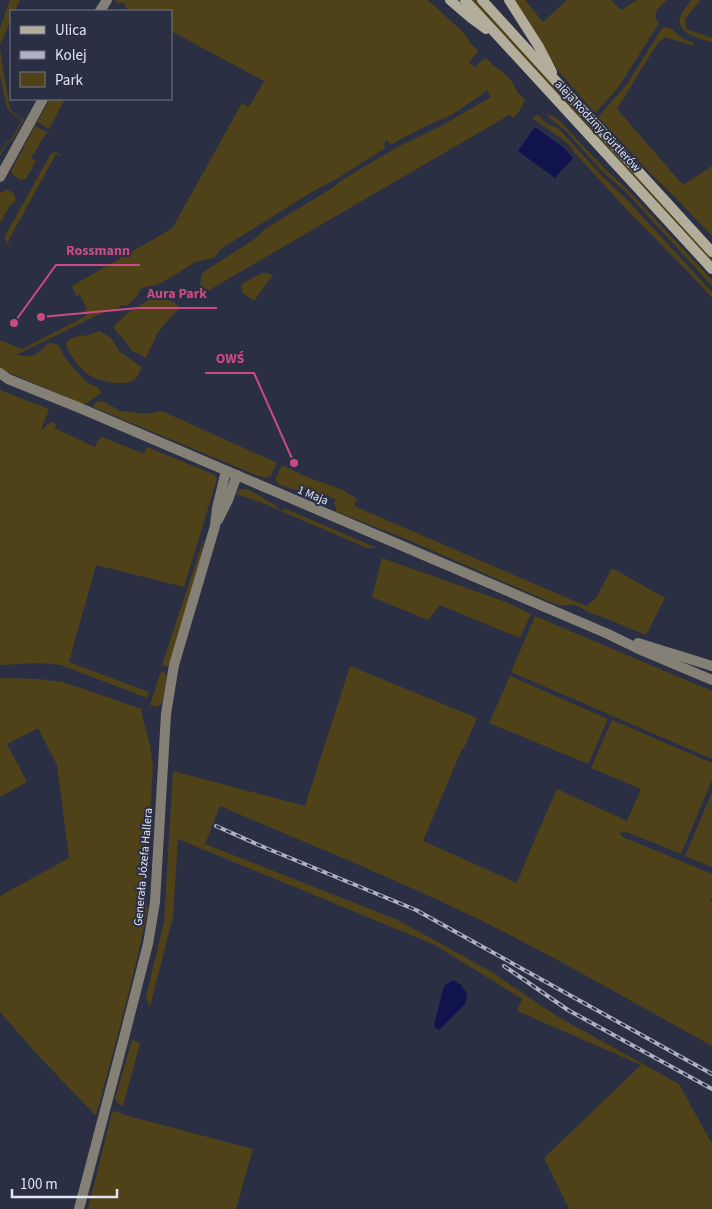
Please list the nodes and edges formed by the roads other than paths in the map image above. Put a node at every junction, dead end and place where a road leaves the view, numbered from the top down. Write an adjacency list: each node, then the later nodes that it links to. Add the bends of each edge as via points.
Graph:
1 (450, 0): 7 (main road)
2 (466, 0): 7 (main road, aleja Rodziny Gürtlerów)
3 (482, 0): 6 (main road, aleja Rodziny Gürtlerów)
4 (491, 0): 6 (main road)
5 (509, 0): 8 (main road)
6 (510, 30): 8 (main road, aleja Rodziny Gürtlerów)
7 (502, 40): 12 (main road, aleja Rodziny Gürtlerów)
8 (558, 83): 11 (main road, aleja Rodziny Gürtlerów)
9 (42, 100): 10 (street)
10 (0, 177)
11 (712, 252)
12 (712, 269)
13 (3, 377): 14 (street, 1 Maja)
14 (226, 471): 15 (street, 1 Maja); 16 (street, Generała Józefa Hallera)
15 (237, 475): 16 (street, Generała Józefa Hallera); 17 (street, 1 Maja)
16 (215, 526): 20 (street, Generała Józefa Hallera, via 170,686 155,902 148,944)
17 (608, 634): 18 (street, 1 Maja); 19 (street, 1 Maja)
18 (712, 666)
19 (712, 680)
20 (79, 1209)

